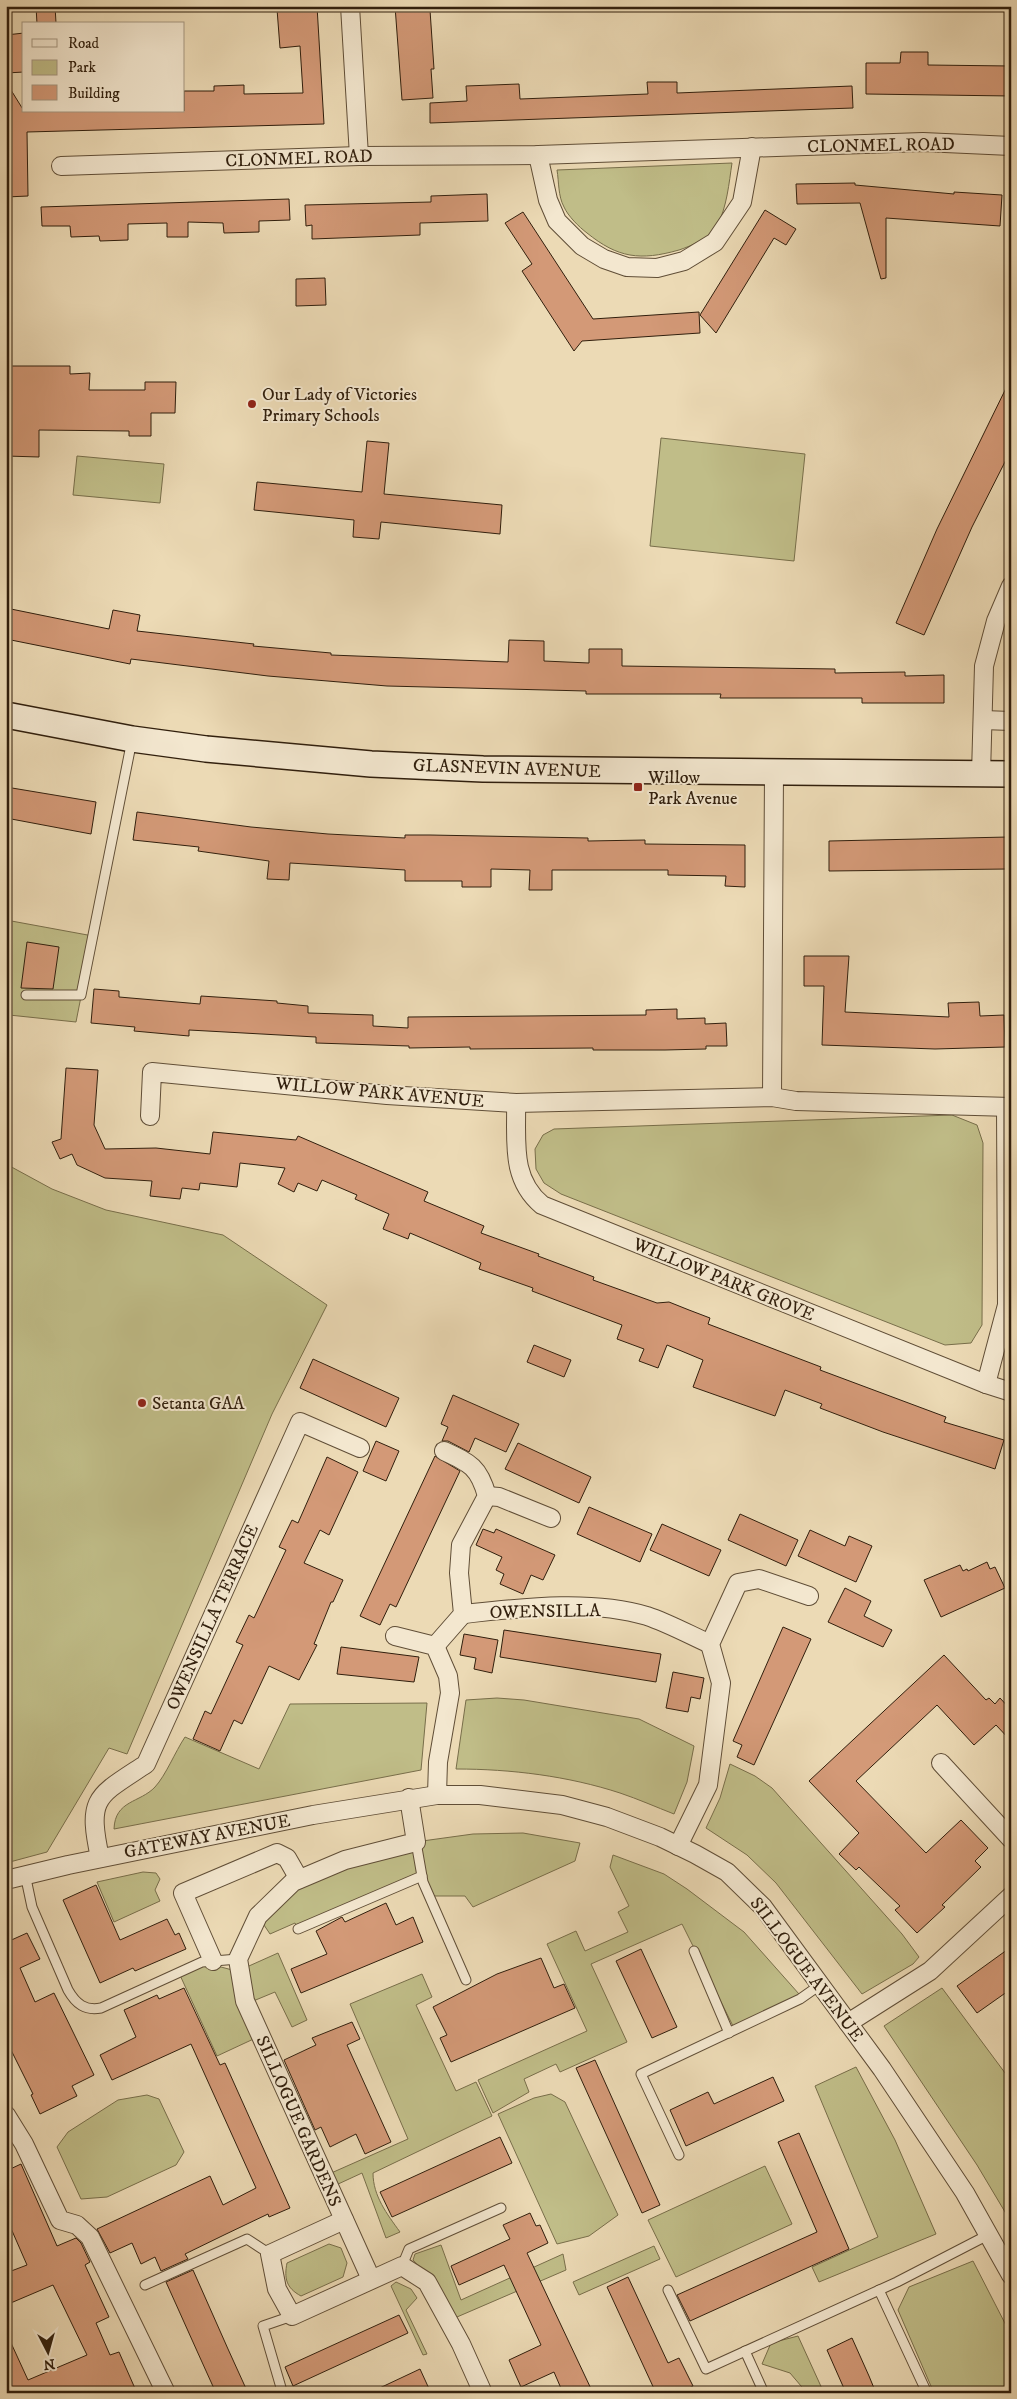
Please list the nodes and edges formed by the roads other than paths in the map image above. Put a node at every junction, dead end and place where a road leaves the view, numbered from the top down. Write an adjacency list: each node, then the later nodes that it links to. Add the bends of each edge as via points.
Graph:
1 (350, 6): 4 (street)
2 (1011, 146): 3 (street, CLONMEL ROAD, via 923,142)
3 (752, 147): 5 (street, CLONMEL ROAD); 5 (street, via 742,202 715,242 684,261 657,268 627,267 582,246 557,221 548,200)
4 (359, 156): 5 (street, CLONMEL ROAD); 6 (street, CLONMEL ROAD)
5 (538, 156)
6 (61, 166)
7 (1011, 586): 9 (street, via 996,621 984,666)
8 (6, 715): 11 (main road, GLASNEVIN AVENUE)
9 (982, 720): 10 (street); 13 (street)
10 (1011, 721)
11 (132, 739): 12 (main road, GLASNEVIN AVENUE, via 290,758 390,765); 15 (lane, via 80,995)
12 (774, 773): 13 (main road, GLASNEVIN AVENUE); 16 (street)
13 (981, 774): 14 (main road, GLASNEVIN AVENUE)
14 (1011, 774)
15 (26, 995)
16 (772, 1098): 17 (street, WILLOW PARK AVENUE); 18 (street, WILLOW PARK AVENUE)
17 (516, 1103): 19 (street, WILLOW PARK AVENUE, via 387,1095 152,1072); 20 (street, WILLOW PARK GROVE, via 518,1170 529,1195 542,1205)
18 (1008, 1107): 20 (street, via 1007,1305)
19 (150, 1116)
20 (986, 1384): 21 (street, WILLOW PARK GROVE)
21 (1011, 1392)
22 (360, 1448): 37 (street, OWENSILLA TERRACE, via 300,1422 146,1764 107,1790 94,1809 93,1825)
23 (444, 1452): 24 (street, via 470,1464 482,1478)
24 (486, 1496): 25 (street, via 498,1497); 27 (street, via 461,1545 458,1574)
25 (551, 1518)
26 (809, 1596): 29 (street, via 759,1579 738,1583)
27 (463, 1614): 29 (street, OWENSILLA, via 560,1607 602,1609 647,1616); 30 (street)
28 (395, 1636): 30 (street)
29 (710, 1644): 36 (street, via 720,1683 708,1785)
30 (435, 1646): 32 (street, via 448,1676 450,1693 438,1762)
31 (941, 1763): 34 (street)
32 (437, 1796): 33 (street, SILLOGUE AVENUE); 36 (street, SILLOGUE AVENUE, via 489,1796 562,1805 607,1817)
33 (409, 1798): 35 (street); 37 (street, GATEWAY AVENUE)
34 (1011, 1839)
35 (416, 1842): 39 (lane); 40 (street, via 345,1860)
36 (678, 1846): 48 (street, SILLOGUE AVENUE, via 727,1872 746,1889)
37 (100, 1858): 38 (street, GATEWAY AVENUE)
38 (26, 1874): 41 (street, GATEWAY AVENUE); 46 (lane, via 32,1907 68,1990 82,2007 101,2008 202,1962)
39 (422, 1876): 43 (lane); 47 (lane)
40 (299, 1879): 45 (street, via 258,1916); 46 (street, via 287,1858 277,1853 183,1893)
41 (6, 1880)
42 (1011, 1896): 49 (street, via 930,1971)
43 (298, 1930)
44 (694, 1950): 50 (lane)
45 (238, 1959): 46 (lane); 54 (street, SILLOGUE GARDENS, via 245,2002)
46 (213, 1961)
47 (466, 1980)
48 (820, 1985): 49 (street, SILLOGUE AVENUE); 50 (lane, via 800,1999)
49 (848, 2023): 55 (street, SILLOGUE AVENUE, via 965,2193)
50 (729, 2033): 52 (lane, via 641,2074)
51 (6, 2115): 66 (street, via 24,2144 60,2220 77,2225 90,2238)
52 (679, 2155)
53 (501, 2208): 57 (lane, via 409,2249)
54 (344, 2220): 56 (street); 59 (street, SILLOGUE GARDENS)
55 (988, 2235): 58 (street, SILLOGUE AVENUE); 62 (lane)
56 (270, 2254): 60 (lane, via 247,2239); 63 (street, via 277,2290)
57 (402, 2266): 59 (street); 67 (street, via 428,2282)
58 (1011, 2275)
59 (371, 2279): 63 (street)
60 (145, 2285)
61 (668, 2290): 64 (lane, via 706,2369)
62 (879, 2290): 64 (lane); 69 (lane)
63 (292, 2316): 65 (lane, via 263,2326)
64 (745, 2351): 68 (lane)
65 (282, 2392)
66 (166, 2393)
67 (483, 2393)
68 (764, 2393)
69 (927, 2393)

